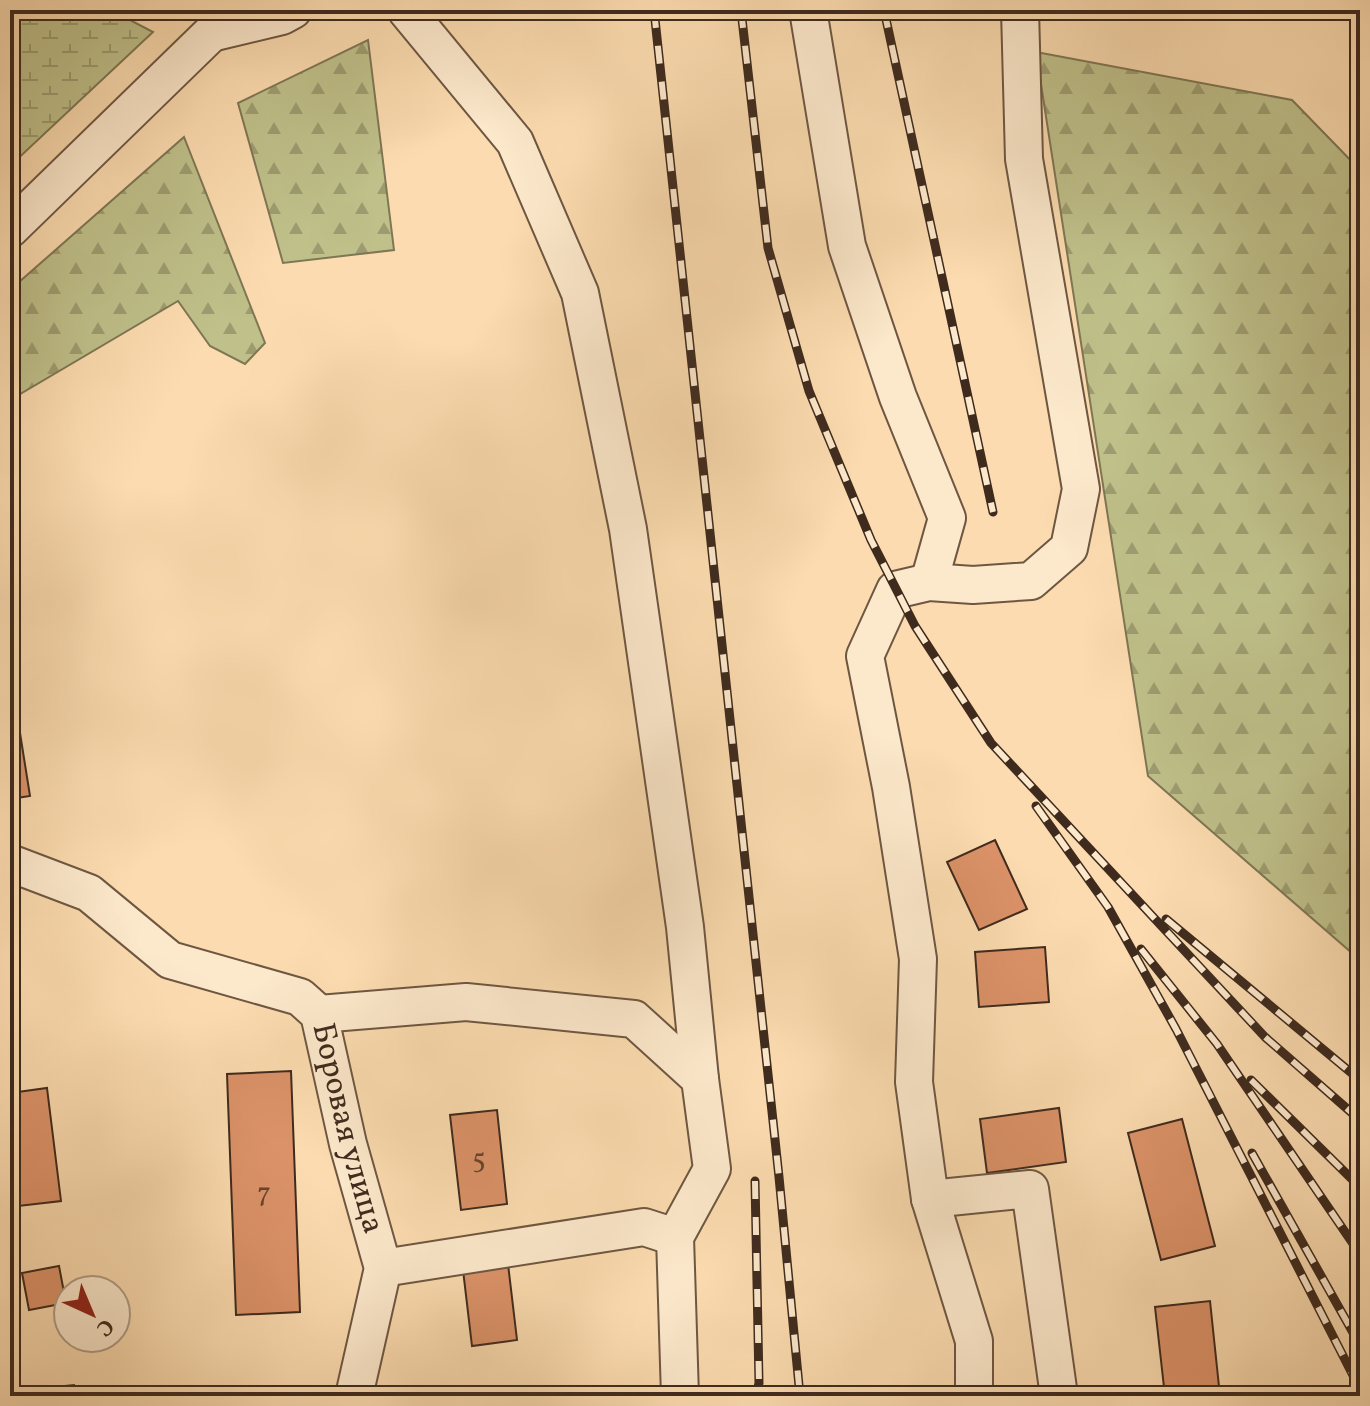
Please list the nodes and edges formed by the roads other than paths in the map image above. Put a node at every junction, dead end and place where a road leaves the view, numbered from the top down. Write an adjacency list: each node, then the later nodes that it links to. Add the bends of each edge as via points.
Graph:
1 (293, 10): 5 (street, via 282,16)
2 (406, 10): 10 (street, via 515,142 580,293 628,529 685,927)
3 (808, 10): 7 (street, via 847,246 898,397 947,518)
4 (1020, 10): 7 (street, via 1024,159 1081,489 1069,548 1031,581)
5 (225, 21): 6 (street)
6 (10, 229)
7 (929, 582): 11 (street, via 895,590 865,656 918,959 914,1082)
8 (10, 863): 9 (street, Боровая улица, via 89,893 170,960 300,997)
9 (319, 1014): 10 (street, via 466,1002 634,1019); 13 (street, Боровая улица)
10 (700, 1079): 12 (street, via 712,1169)
11 (930, 1199): 16 (street, via 974,1341); 17 (street, via 1030,1189)
12 (675, 1237): 13 (street, via 644,1227); 15 (street)
13 (383, 1268): 14 (street, Боровая улица)
14 (354, 1396)
15 (680, 1396)
16 (974, 1396)
17 (1059, 1396)

